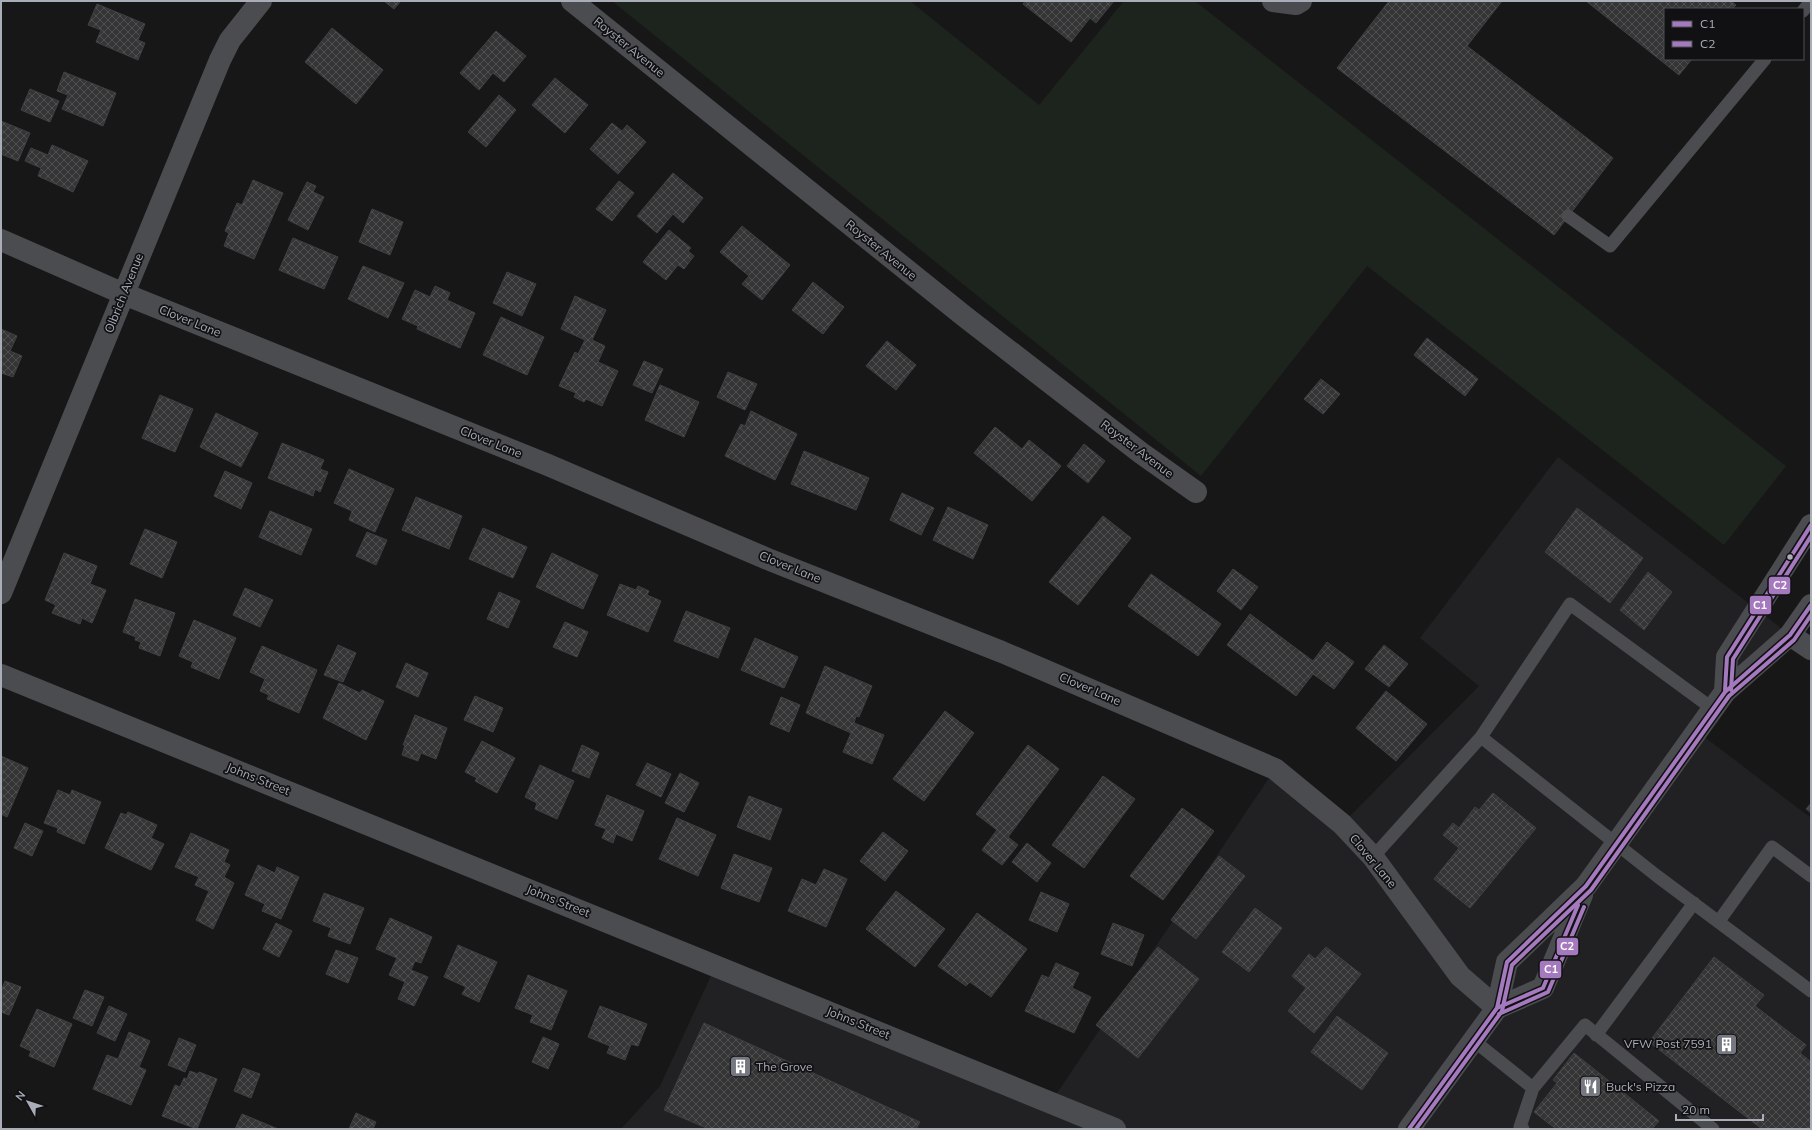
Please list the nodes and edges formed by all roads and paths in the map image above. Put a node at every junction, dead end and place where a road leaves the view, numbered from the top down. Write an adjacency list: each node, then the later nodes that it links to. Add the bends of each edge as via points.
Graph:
1 (261, 1): 10 (street, Olbrich Avenue, via 230,40 220,60)
2 (572, 1): 11 (street, Royster Avenue, via 964,316 1141,453)
3 (1274, 1): 4 (street, via 1296,4)
4 (1300, 1)
5 (1811, 1): 6 (lane)
6 (1804, 11)
7 (1765, 60): 8 (lane, via 1610,246)
8 (1568, 216)
9 (1, 240): 10 (street, Clover Lane)
10 (124, 294): 13 (street, Olbrich Avenue); 21 (street, Clover Lane, via 548,465 770,560 1002,652 1275,769 1342,824)
11 (1196, 492)
12 (1811, 525): 18 (street, via 1727,657)
13 (1, 593)
14 (1811, 605): 15 (street)
15 (1790, 635): 16 (street); 18 (street)
16 (1811, 649)
17 (1, 675): 31 (street, Johns Street)
18 (1719, 701): 19 (lane, via 1570,604); 20 (street)
19 (1481, 737): 20 (lane); 21 (lane)
20 (1616, 844): 23 (street); 24 (lane)
21 (1373, 858): 27 (street, Clover Lane, via 1460,976)
22 (1811, 876): 25 (lane, via 1772,848)
23 (1586, 886): 27 (street, via 1507,962); 27 (street, via 1543,988)
24 (1694, 903): 25 (lane); 28 (lane)
25 (1719, 921): 26 (lane)
26 (1811, 991)
27 (1497, 1008): 29 (street)
28 (1596, 1035): 30 (lane, via 1585,1025); 34 (lane)
29 (1473, 1040): 30 (lane); 32 (street)
30 (1533, 1088): 33 (lane, via 1520,1127)
31 (1115, 1129)
32 (1409, 1129)
33 (1523, 1129)
34 (1713, 1129)

